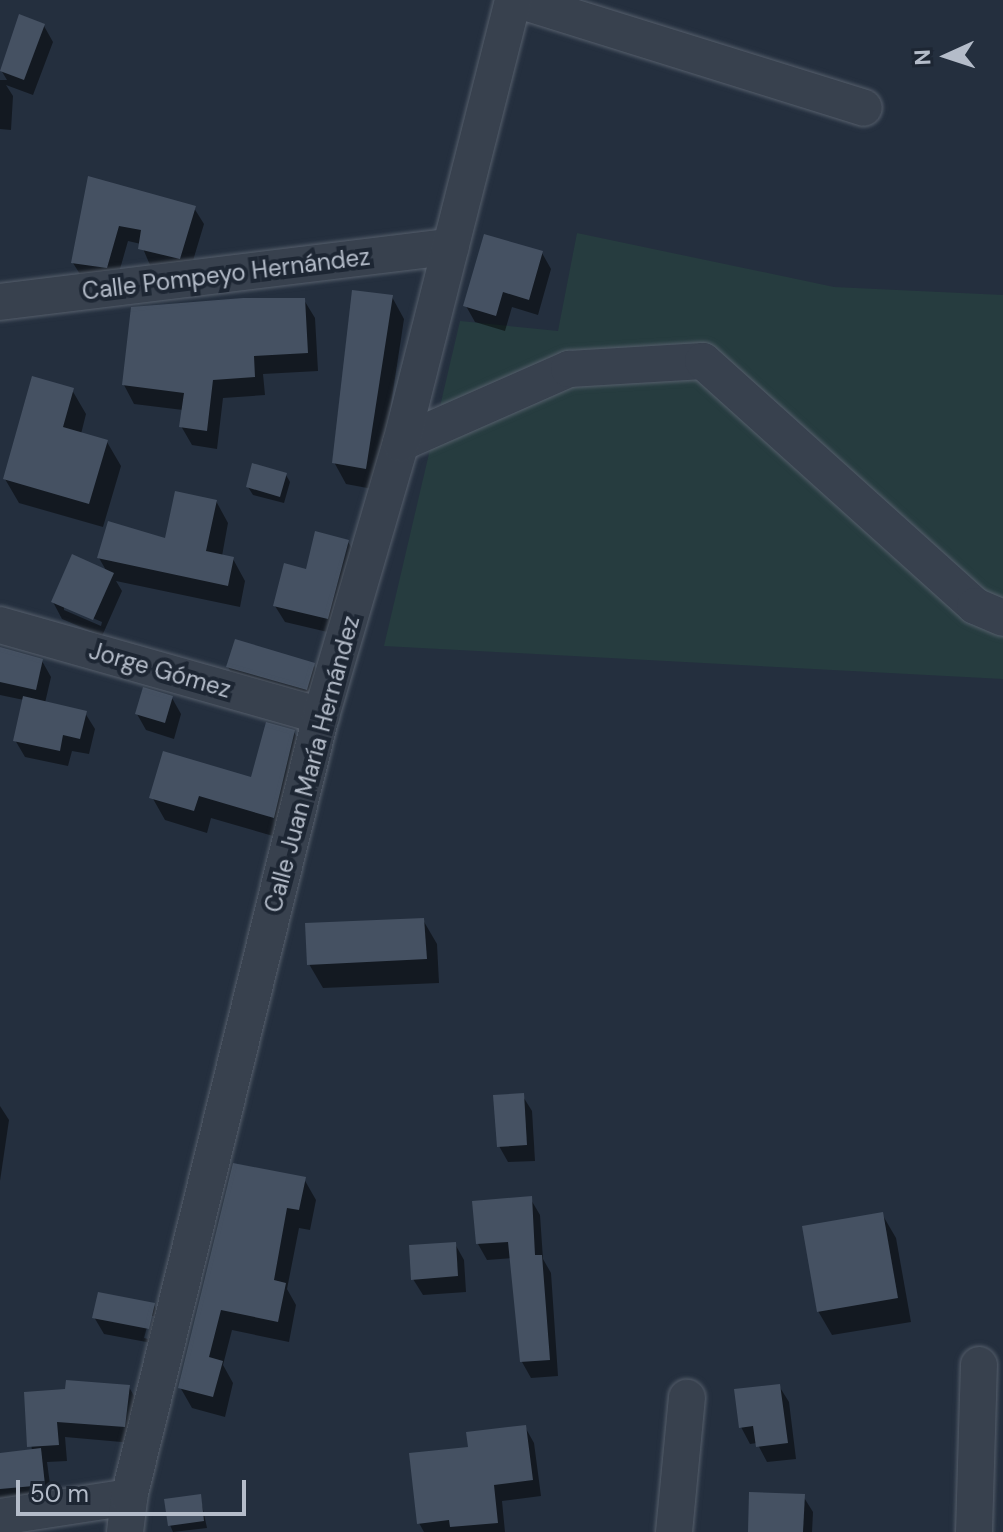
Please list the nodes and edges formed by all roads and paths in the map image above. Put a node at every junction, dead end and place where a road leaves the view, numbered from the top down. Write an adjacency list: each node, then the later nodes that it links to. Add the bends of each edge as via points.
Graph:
1 (515, 0): 2 (street); 3 (street, Calle Juan María Hernández)
2 (864, 108)
3 (451, 247): 4 (street, Calle Pompeyo Hernández); 5 (street, Calle Juan María Hernández)
4 (0, 302)
5 (401, 443): 6 (street, via 569,369 703,361 975,606); 8 (street, Calle Juan María Hernández)
6 (1003, 618)
7 (0, 625): 8 (street, Jorge Gómez)
8 (321, 716): 11 (street, Calle Juan María Hernández)
9 (979, 1365): 14 (street)
10 (687, 1398): 13 (street)
11 (127, 1515): 12 (street)
12 (0, 1517)
13 (674, 1532)
14 (974, 1532)

